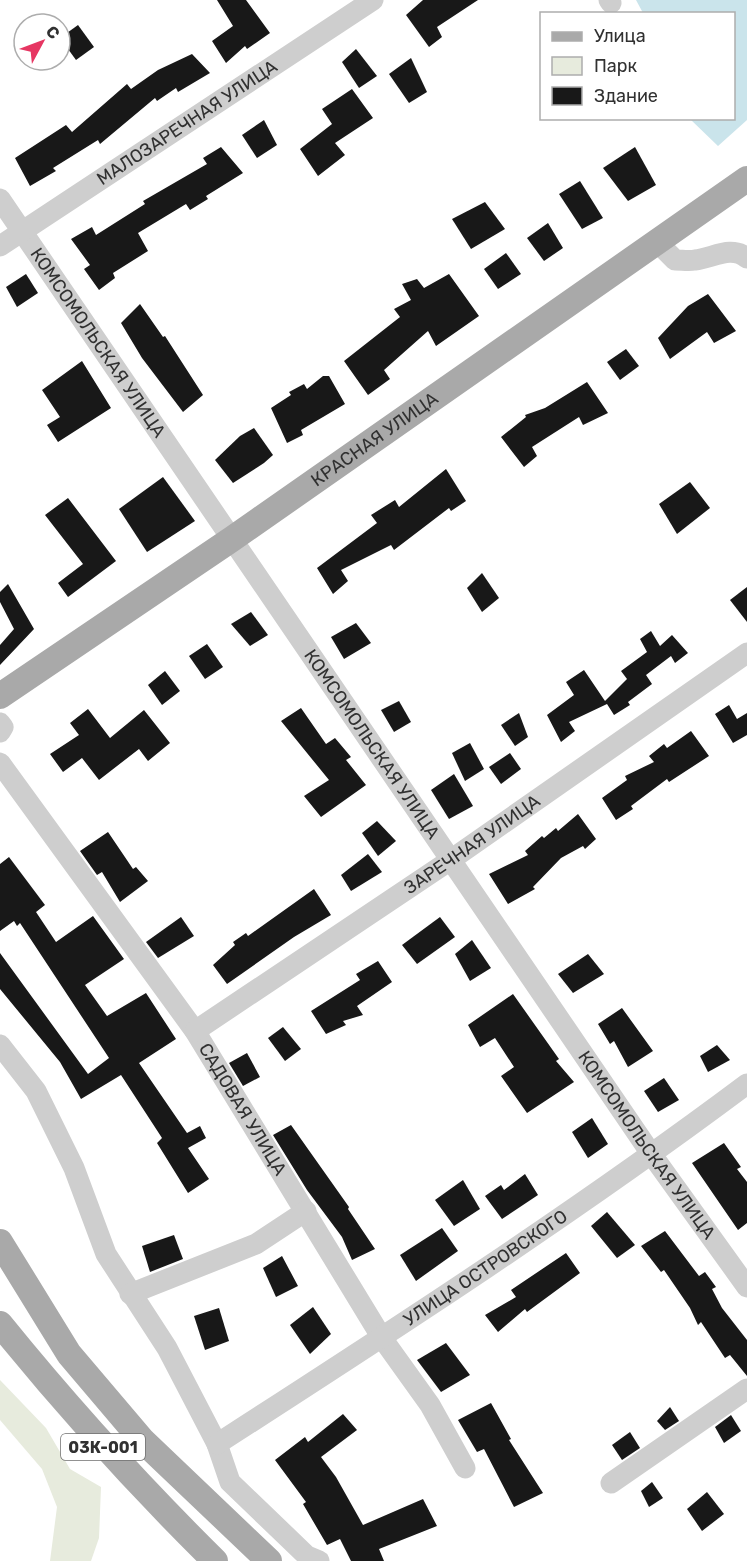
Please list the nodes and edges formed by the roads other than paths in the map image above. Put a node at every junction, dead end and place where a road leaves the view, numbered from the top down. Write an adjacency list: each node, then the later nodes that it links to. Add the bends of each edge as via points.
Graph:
1 (373, 0): 4 (street, МАЛОЗАРЕЧНАЯ УЛИЦА)
2 (747, 180): 5 (main road, КРАСНАЯ УЛИЦА)
3 (0, 199): 4 (street, КОМСОМОЛЬСКАЯ УЛИЦА)
4 (22, 232): 6 (street, МАЛОЗАРЕЧНАЯ УЛИЦА); 8 (street, КОМСОМОЛЬСКАЯ УЛИЦА)
5 (658, 243): 7 (street, via 675,260 694,261 728,252 740,252); 8 (main road, КРАСНАЯ УЛИЦА)
6 (0, 246)
7 (747, 258)
8 (232, 539): 10 (main road, КРАСНАЯ УЛИЦА); 14 (street, КОМСОМОЛЬСКАЯ УЛИЦА)
9 (747, 652): 14 (street, ЗАРЕЧНАЯ УЛИЦА)
10 (0, 696)
11 (0, 723): 12 (street)
12 (0, 732)
13 (0, 763): 15 (street, САДОВАЯ УЛИЦА)
14 (452, 859): 15 (street, ЗАРЕЧНАЯ УЛИЦА); 18 (street, КОМСОМОЛЬСКАЯ УЛИЦА)
15 (195, 1031): 19 (street, САДОВАЯ УЛИЦА)
16 (0, 1045): 22 (street, via 36,1091 74,1168 106,1254)
17 (747, 1084): 18 (street, УЛИЦА ОСТРОВСКОГО)
18 (652, 1155): 21 (street, КОМСОМОЛЬСКАЯ УЛИЦА); 24 (street, УЛИЦА ОСТРОВСКОГО)
19 (306, 1210): 22 (street, via 256,1244); 24 (street, САДОВАЯ УЛИЦА)
20 (0, 1242): 32 (main road, 03К-001, via 69,1354 142,1440)
21 (747, 1287)
22 (130, 1294): 26 (street, via 167,1348)
23 (0, 1324): 28 (main road, 03К-001)
24 (382, 1338): 26 (street, УЛИЦА ОСТРОВСКОГО); 27 (street, САДОВАЯ УЛИЦА, via 430,1405)
25 (747, 1389): 29 (street)
26 (217, 1444): 33 (street, via 230,1482 307,1556)
27 (465, 1468)
28 (135, 1482): 30 (main road, via 178,1538); 31 (main road, 03К-001)
29 (611, 1483)
30 (190, 1561)
31 (215, 1561)
32 (269, 1561)
33 (319, 1561)

